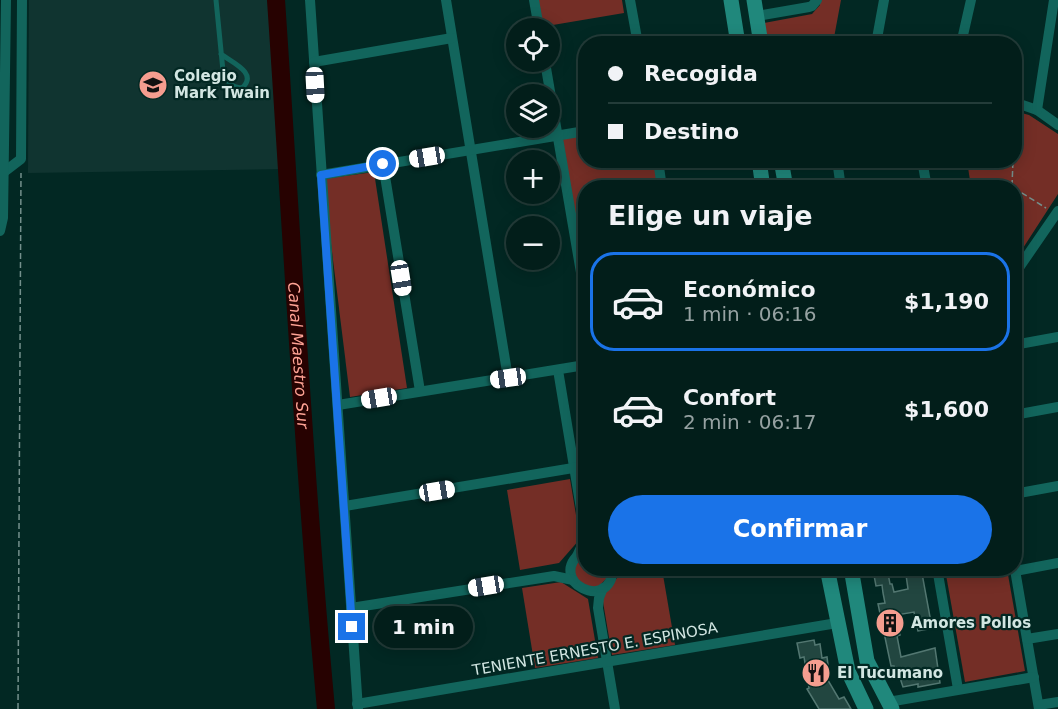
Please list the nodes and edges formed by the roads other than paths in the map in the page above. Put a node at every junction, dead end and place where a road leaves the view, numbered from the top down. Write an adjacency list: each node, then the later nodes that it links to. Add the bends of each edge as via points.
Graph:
1 (6, 0): 23 (street)
2 (22, 0): 34 (street, via 21,159)
3 (216, 0): 22 (lane)
4 (310, 0): 24 (street)
5 (446, 0): 21 (street)
6 (534, 0): 15 (street)
7 (630, 0): 16 (street)
8 (731, 0): 17 (main road)
9 (754, 0): 14 (main road)
10 (816, 0): 14 (street, via 809,7)
11 (884, 0): 19 (street)
12 (970, 0): 20 (street)
13 (1054, 0): 26 (street)
14 (757, 16): 18 (main road)
15 (537, 18)
16 (637, 36)
17 (737, 36)
18 (760, 36)
19 (877, 36)
20 (963, 36)
21 (452, 38): 24 (street); 32 (street)
22 (221, 54): 22 (lane, via 227,81 232,87 242,88 247,84 245,71)
23 (3, 62): 34 (street)
24 (314, 62): 35 (street)
25 (1022, 105): 26 (street)
26 (1037, 110): 27 (street)
27 (1058, 125)
28 (578, 132): 29 (street)
29 (560, 135)
30 (540, 138): 32 (street)
31 (558, 138): 38 (street)
32 (470, 150): 33 (street); 44 (street)
33 (383, 164): 35 (street); 45 (street)
34 (4, 172): 37 (street)
35 (321, 175): 46 (street)
36 (1057, 213): 39 (street)
37 (0, 231)
38 (578, 256)
39 (1022, 263)
40 (1058, 337): 41 (street)
41 (1022, 344)
42 (578, 366): 43 (street)
43 (558, 370): 44 (street); 49 (street)
44 (508, 378): 45 (street)
45 (420, 391): 46 (street)
46 (338, 405): 53 (street)
47 (1058, 407): 48 (street)
48 (1022, 414)
49 (578, 458)
50 (578, 467): 53 (street)
51 (1058, 486): 52 (street)
52 (1022, 493)
53 (345, 506): 66 (street)
54 (578, 556): 57 (street); 63 (street, via 571,570)
55 (1058, 563): 56 (street)
56 (1022, 566)
57 (554, 576): 63 (street); 66 (street)
58 (612, 576): 64 (street)
59 (828, 576): 68 (main road)
60 (852, 576): 75 (main road, via 867,661)
61 (938, 576): 73 (street)
62 (1016, 576): 70 (street)
63 (573, 580): 65 (street)
64 (603, 588): 65 (street); 67 (street)
65 (585, 590): 67 (street)
66 (351, 608): 76 (street)
67 (598, 608): 71 (street)
68 (837, 623): 71 (street, TENIENTE ERNESTO E. ESPINOSA); 79 (main road, via 848,671)
69 (1058, 634): 70 (street)
70 (1027, 639): 72 (street)
71 (607, 663): 76 (street, TENIENTE ERNESTO E. ESPINOSA); 78 (street)
72 (1034, 677): 73 (street); 77 (street)
73 (958, 689): 75 (street)
74 (1058, 702): 77 (street)
75 (890, 705)
76 (357, 706)
77 (1039, 707)
78 (615, 709)
79 (866, 709)

